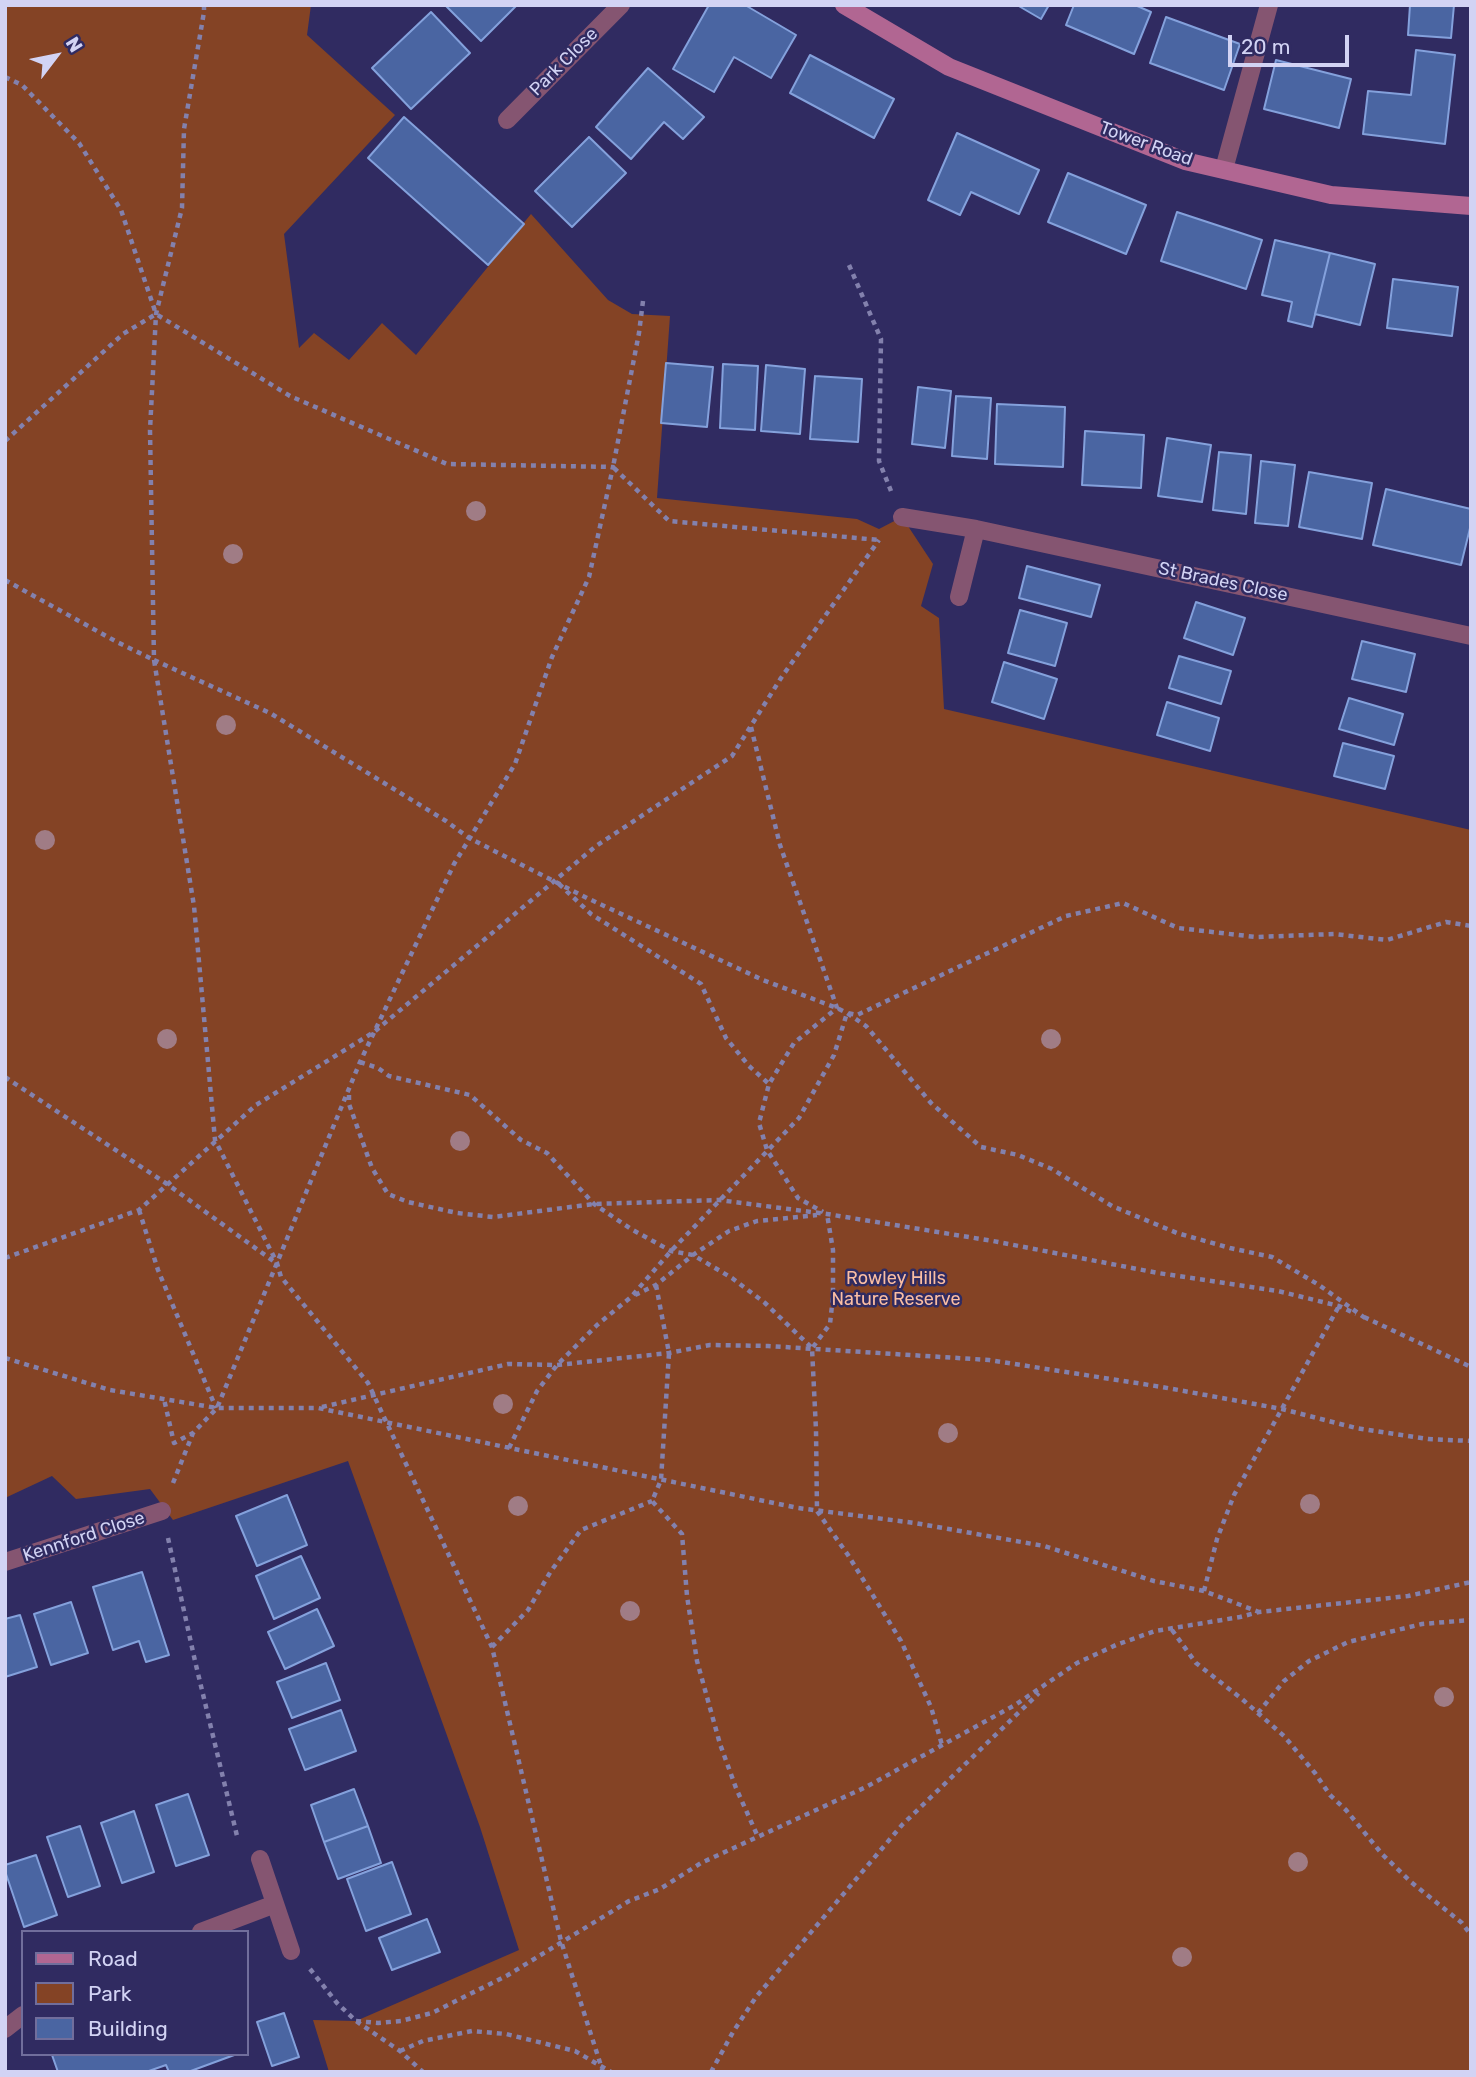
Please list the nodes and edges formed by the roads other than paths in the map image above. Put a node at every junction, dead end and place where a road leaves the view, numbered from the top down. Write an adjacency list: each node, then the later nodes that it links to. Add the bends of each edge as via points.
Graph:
1 (621, 5): 4 (street, Park Close)
2 (1269, 5): 5 (street)
3 (849, 7): 5 (street, Tower Road, via 949,67 1185,161)
4 (507, 120)
5 (1223, 169): 6 (street, Tower Road, via 1331,195)
6 (1471, 206)
7 (902, 517): 8 (street, St Brades Close)
8 (976, 529): 9 (street); 10 (street, St Brades Close)
9 (959, 597)
10 (1471, 636)
11 (162, 1511): 12 (street, Kennford Close)
12 (5, 1562)
13 (260, 1859): 14 (street)
14 (275, 1904): 15 (street); 16 (street)
15 (206, 1930)
16 (292, 1951)
17 (21, 2017): 18 (street)
18 (5, 2029)

